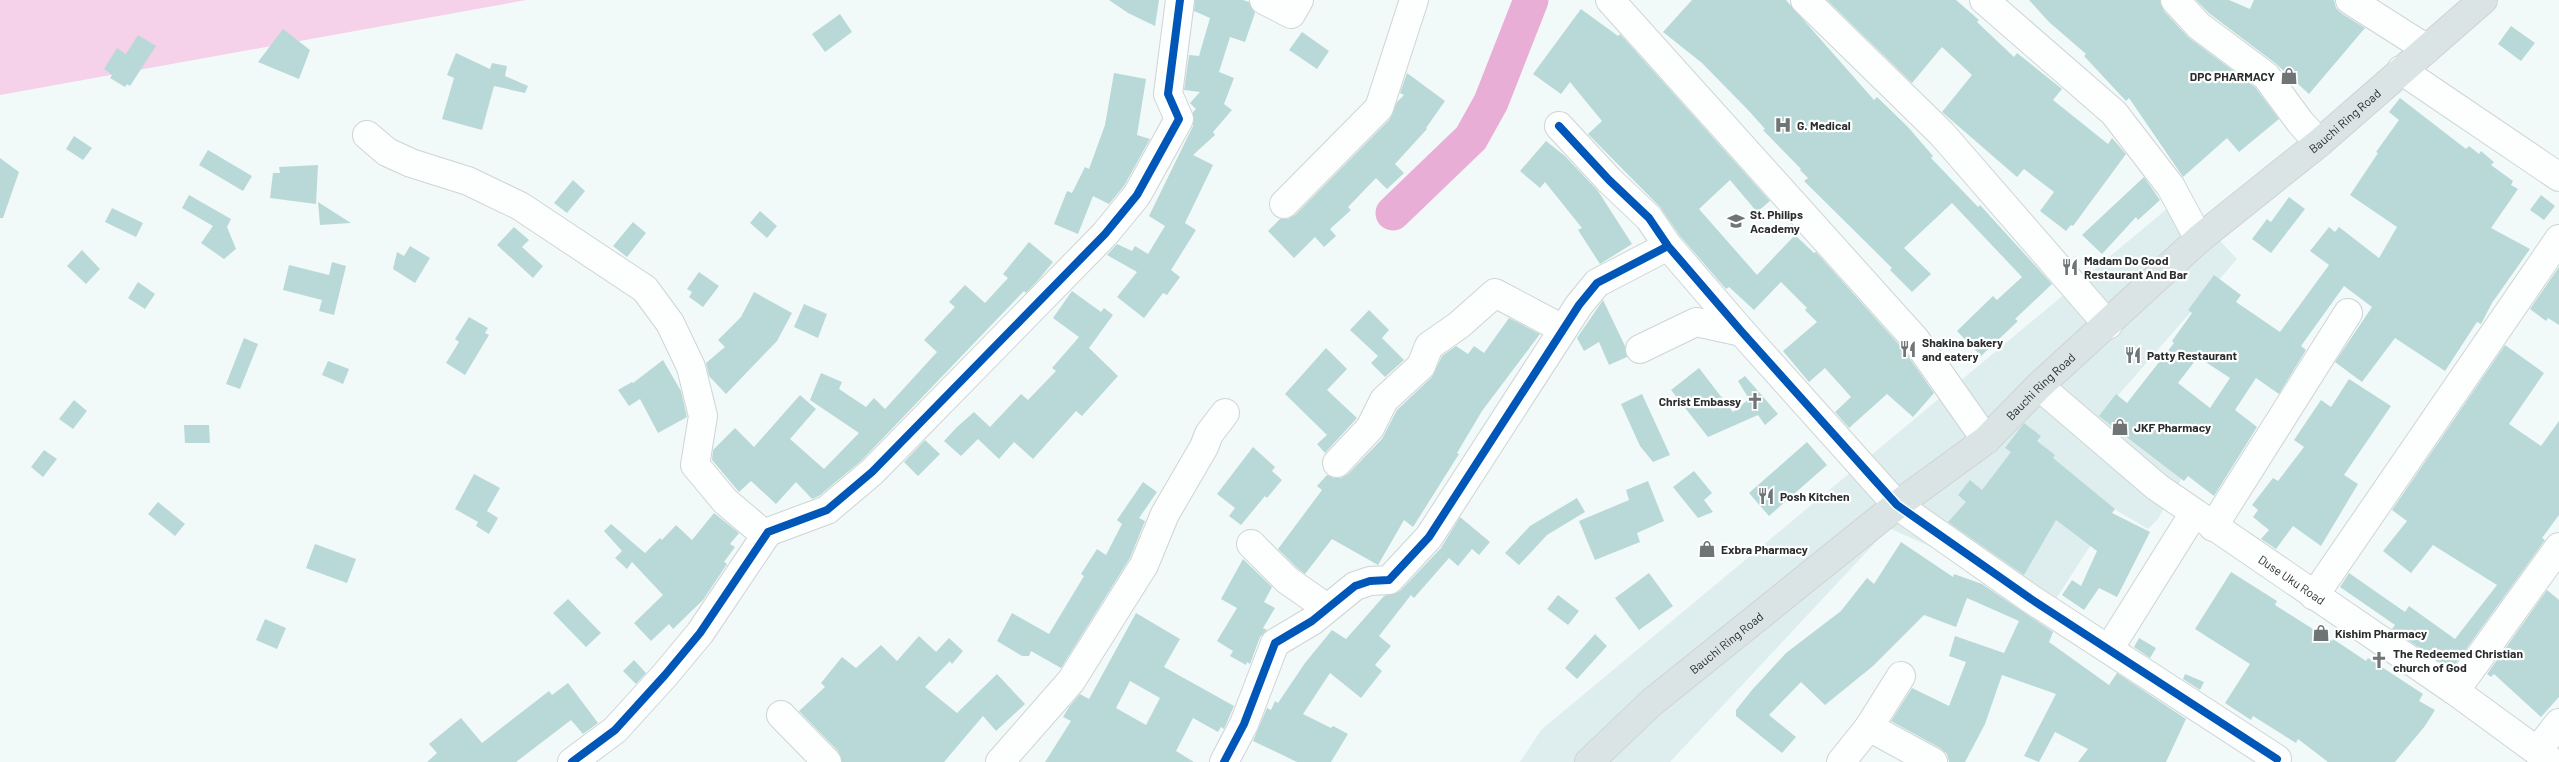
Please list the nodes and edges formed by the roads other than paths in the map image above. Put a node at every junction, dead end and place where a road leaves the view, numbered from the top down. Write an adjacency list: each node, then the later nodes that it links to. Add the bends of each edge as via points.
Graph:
1 (1180, 0): 32 (street, via 1168,94 1179,119 1137,195 1105,234 872,472 827,510)
2 (1264, 0): 3 (street, via 1292,14)
3 (1298, 0)
4 (1414, 0): 17 (street, via 1380,108)
5 (1805, 0): 22 (street, via 1942,134)
6 (1984, 0): 18 (street, via 2114,113 2171,187)
7 (2175, 0): 15 (street, via 2199,26 2266,76)
8 (2350, 0): 11 (street)
9 (2483, 0): 11 (main road, Bauchi Ring Road)
10 (1625, 5): 28 (street, via 1915,339)
11 (2427, 49): 12 (main road, Bauchi Ring Road)
12 (2401, 70): 15 (main road, Bauchi Ring Road); 16 (street)
13 (1559, 126): 20 (street, via 1648,218)
14 (367, 135): 32 (street, via 387,152 468,181 520,206 645,289 670,323 691,367 703,416 695,465 725,501 764,534)
15 (2320, 143): 18 (main road, Bauchi Ring Road)
16 (2559, 177)
17 (1284, 204)
18 (2199, 239): 22 (main road, Bauchi Ring Road)
19 (2559, 239): 35 (street)
20 (1668, 246): 23 (street, via 1596,283); 24 (street)
21 (2348, 313): 31 (street)
22 (2108, 324): 26 (main road, Bauchi Ring Road)
23 (1563, 330): 29 (street, via 1495,293 1429,346 1422,366 1384,400 1370,428); 36 (street, via 1429,536 1390,580 1355,586)
24 (1742, 332): 25 (street, via 1696,322); 30 (street)
25 (1640, 349)
26 (2039, 386): 28 (main road, Bauchi Ring Road); 31 (street, Duse Uku Road, via 2157,488)
27 (1225, 413): 47 (street, via 1209,434 1165,514 1144,565 1071,681)
28 (1986, 440): 30 (main road, Bauchi Ring Road)
29 (1337, 463)
30 (1897, 505): 37 (street); 49 (main road, Bauchi Ring Road, via 1651,703)
31 (2203, 520): 35 (street, Duse Uku Road); 37 (street)
32 (768, 532): 45 (street, via 700,633 666,675 614,730)
33 (1251, 544): 36 (street, via 1287,580)
34 (2558, 551): 39 (street)
35 (2314, 596): 39 (street, Duse Uku Road)
36 (1328, 608): 48 (street, via 1275,643 1244,724)
37 (2108, 649): 44 (street)
38 (1901, 676): 42 (street)
39 (2455, 691): 43 (street, Duse Uku Road)
40 (781, 715): 46 (street)
41 (2559, 723): 43 (street)
42 (1869, 727): 50 (street); 51 (street)
43 (2544, 756)
44 (2277, 759)
45 (572, 762)
46 (827, 762)
47 (1000, 762)
48 (1224, 762)
49 (1588, 762)
50 (1841, 762)
51 (1933, 762)

